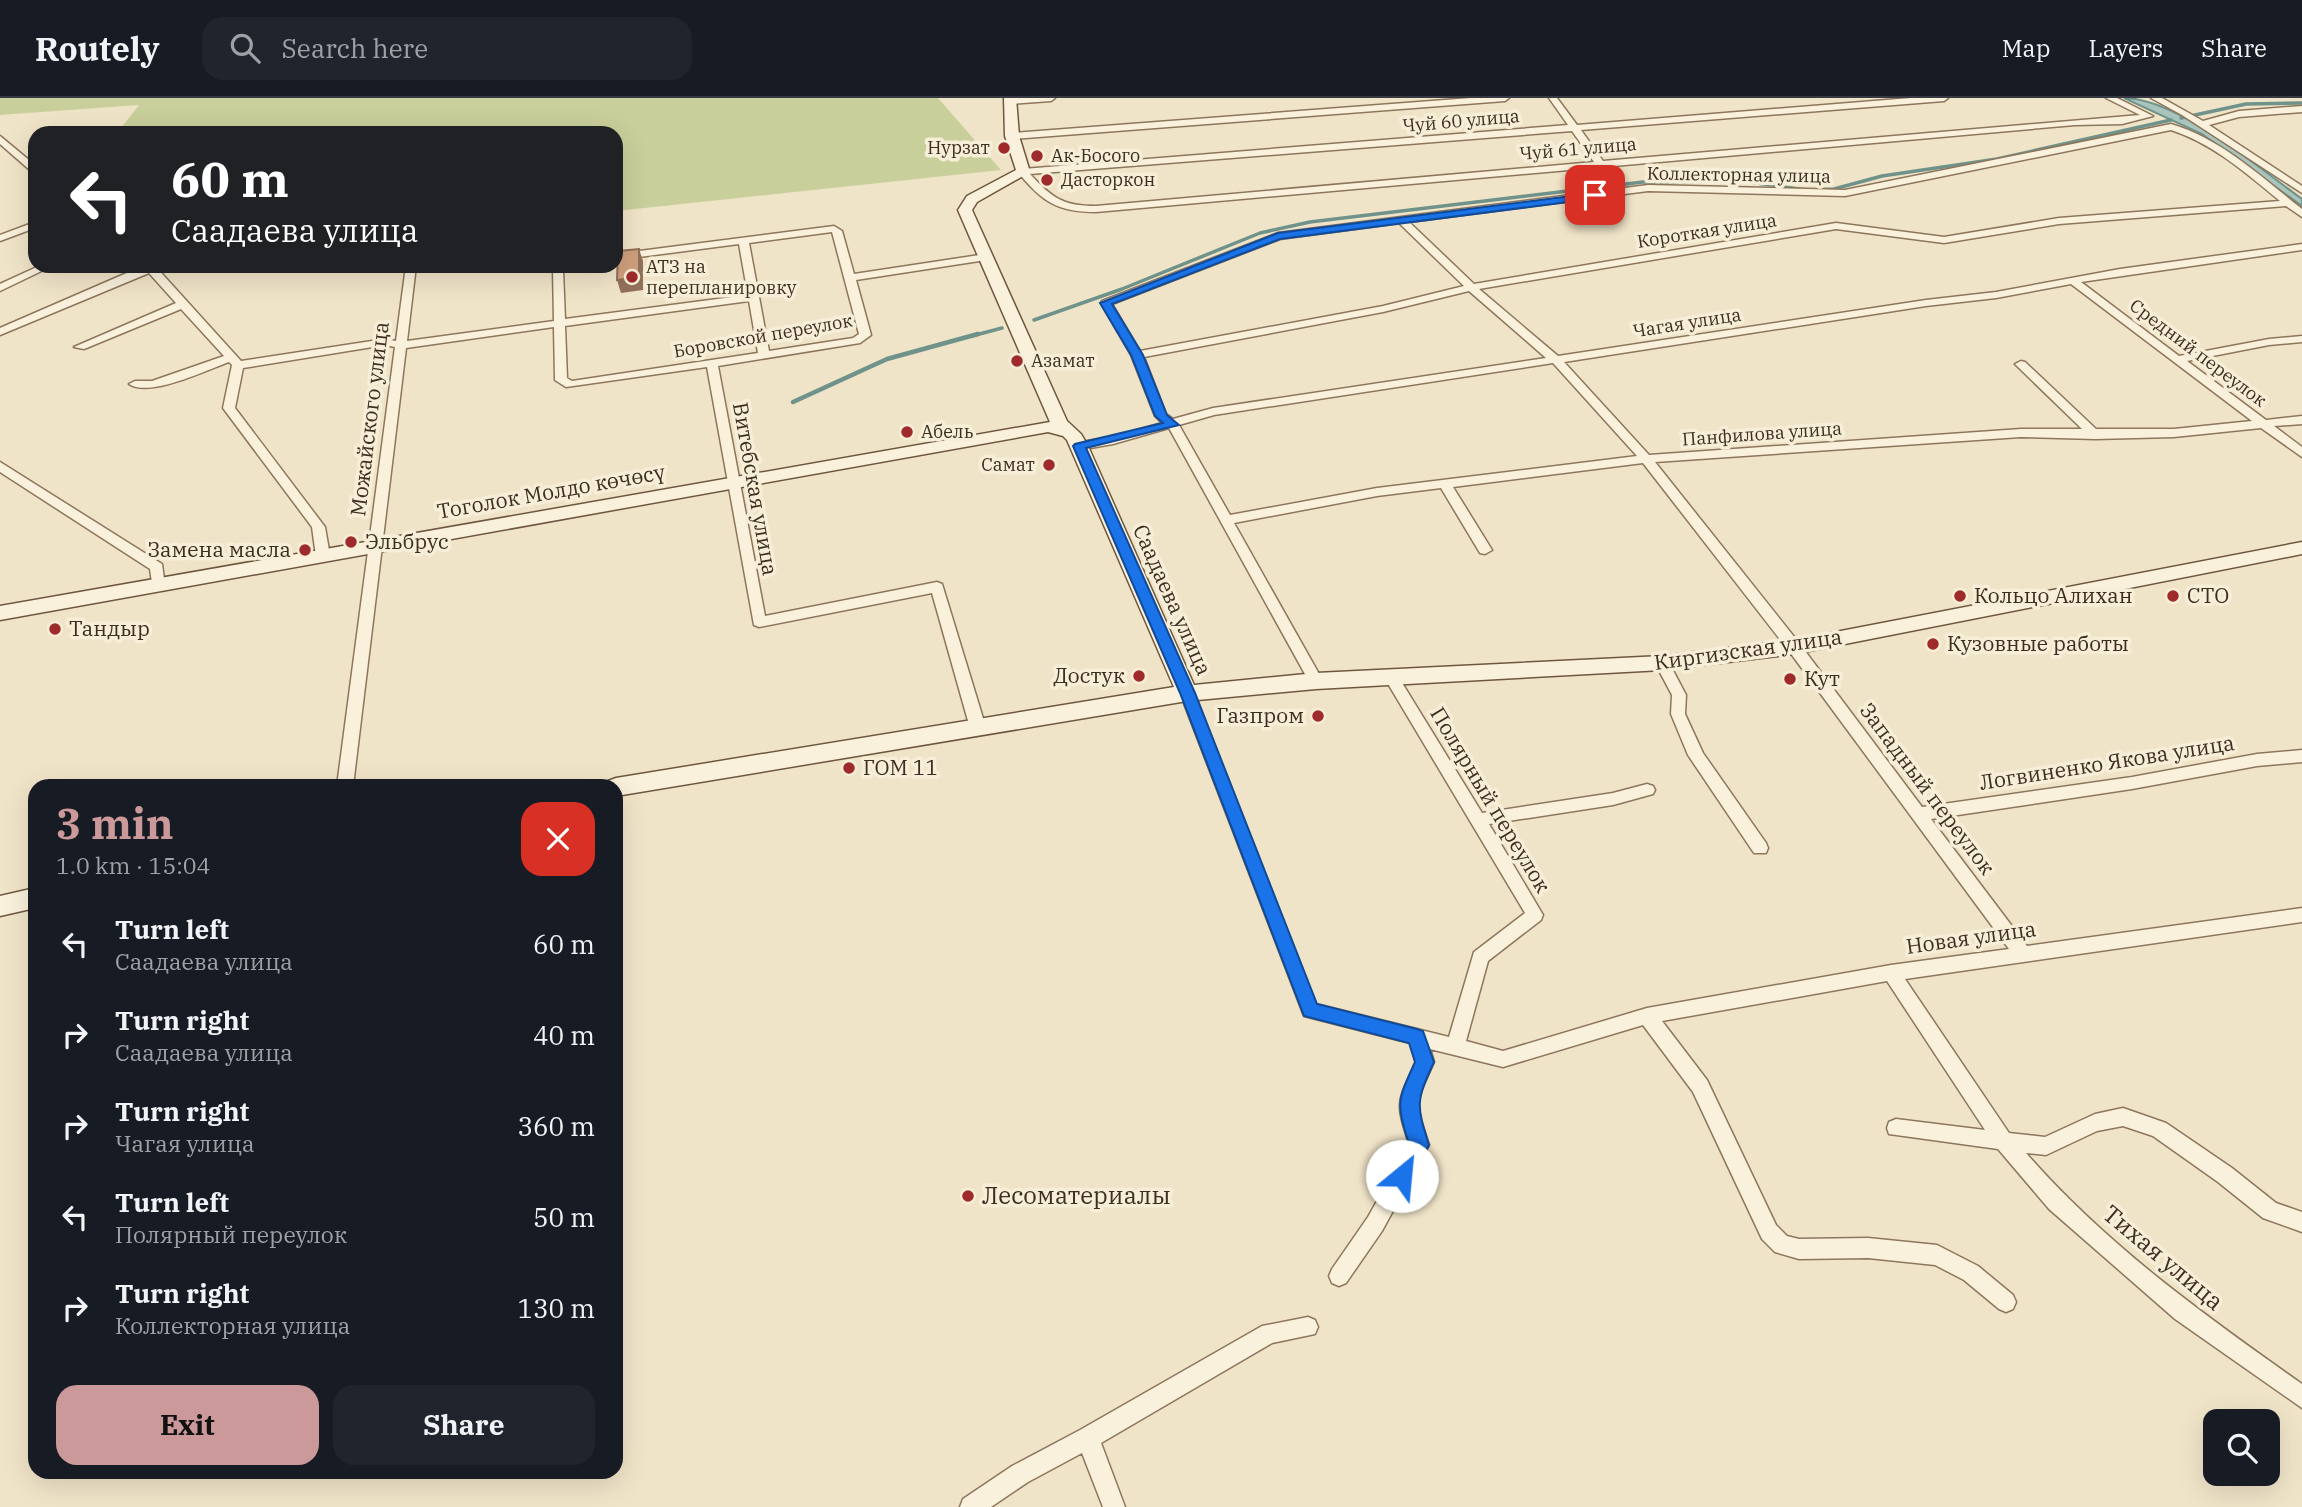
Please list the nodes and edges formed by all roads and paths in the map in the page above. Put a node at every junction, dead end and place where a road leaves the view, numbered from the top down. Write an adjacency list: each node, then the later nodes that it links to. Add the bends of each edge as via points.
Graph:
1 (1051, 98): 7 (street)
2 (1505, 98): 13 (street)
3 (1553, 98): 11 (street)
4 (1944, 98): 11 (street, Чуй 60 улица)
5 (2110, 98): 9 (street)
6 (2155, 98): 10 (street)
7 (1010, 99): 13 (street)
8 (2302, 109): 10 (street, via 2239,114)
9 (2149, 116): 12 (street); 15 (street, Чуй 61 улица)
10 (2201, 124): 18 (street)
11 (1572, 128): 15 (street); 17 (street, Чуй 60 улица)
12 (2176, 128): 19 (street, via 2221,152); 21 (street, Коллекторная улица, via 1845,193 1648,188)
13 (1012, 136): 17 (street)
14 (0, 139): 16 (street)
15 (1599, 162): 17 (street, Чуй 61 улица, via 1085,209 1063,208)
16 (28, 164)
17 (1023, 172): 27 (street, Саадаева улица, via 972,198 965,210)
18 (2302, 190)
19 (2288, 203): 20 (street); 35 (street, Короткая улица, via 2059,221 1944,240 1836,226)
20 (2302, 214)
21 (1400, 219): 35 (street, Западный переулок); 45 (street, Коллекторная улица, via 1278,236 1106,303)
22 (28, 228): 23 (street)
23 (0, 238)
24 (743, 239): 26 (street, Боровской переулок); 33 (street, Боровской переулок, via 834,229); 37 (street)
25 (2302, 247): 34 (street, Чагая улица)
26 (623, 256)
27 (986, 257): 33 (street); 56 (street, Саадаева улица, via 1059,423)
28 (32, 273): 36 (street)
29 (136, 273): 40 (street)
30 (155, 273): 38 (street)
31 (410, 273): 42 (street, Можайского улица)
32 (558, 273): 39 (street, Боровской переулок)
33 (850, 278): 44 (street, Боровской переулок, via 864,337)
34 (2073, 281): 46 (street, Средний переулок); 48 (street, Чагая улица)
35 (1471, 287): 45 (street, Короткая улица, via 1382,309); 48 (street, Западный переулок)
36 (0, 288)
37 (753, 297): 39 (street, Боровской переулок); 44 (street)
38 (183, 304): 43 (street); 47 (street)
39 (559, 324): 42 (street, Боровской переулок); 49 (street, Боровской переулок, via 561,380 570,385)
40 (0, 332)
41 (2302, 339): 46 (street)
42 (401, 345): 47 (street, Боровской переулок, via 385,342); 63 (street, Можайского улица)
43 (79, 347)
44 (764, 355): 49 (street, Боровской переулок)
45 (1137, 355): 53 (street, via 1161,416)
46 (2179, 359): 54 (street, Средний переулок)
47 (234, 361): 51 (street, Боровской переулок, via 153,384); 66 (street, via 229,408 318,527)
48 (1557, 361): 53 (street, Чагая улица, via 1213,412); 58 (street, Западный переулок)
49 (712, 363): 60 (street, Витебская улица)
50 (2021, 364): 55 (street)
51 (135, 384)
52 (2302, 420): 54 (street, Панфилова улица)
53 (1173, 425): 56 (street, Чагая улица); 62 (street)
54 (2266, 425): 55 (street, Панфилова улица); 57 (street, Средний переулок)
55 (2095, 435): 58 (street, Панфилова улица, via 2021,433)
56 (1073, 439): 60 (main road, Тоголок Молдо көчөсү, via 1048,427); 73 (main road, Саадаева улица)
57 (2302, 453)
58 (1646, 459): 61 (street, Панфилова улица); 69 (street, Западный переулок)
59 (0, 466): 67 (street, via 157,567)
60 (734, 483): 63 (main road, Тоголок Молдо көчөсү); 74 (street, Витебская улица, via 760,622 937,587)
61 (1445, 484): 62 (street, Панфилова улица); 65 (street)
62 (1228, 520): 72 (street)
63 (376, 546): 66 (main road, Тоголок Молдо көчөсү); 76 (street, Можайского улица)
64 (2302, 548): 69 (main road, Киргизская улица)
65 (1485, 550)
66 (323, 556): 67 (main road, Тоголок Молдо көчөсү)
67 (158, 586): 68 (main road, Тоголок Молдо көчөсү)
68 (0, 613)
69 (1794, 647): 70 (main road, Киргизская улица); 79 (street, Западный переулок)
70 (1662, 663): 71 (main road, Киргизская улица); 81 (street, via 1679,695 1678,714 1696,755)
71 (1391, 677): 72 (main road, Киргизская улица); 80 (street, Полярный переулок)
72 (1316, 681): 73 (main road, Киргизская улица)
73 (1187, 693): 74 (main road, Киргизская улица); 88 (street, Саадаева улица, via 1310,1010)
74 (978, 728): 77 (main road, Киргизская улица)
75 (2302, 756): 79 (street, Логвиненко Якова улица)
76 (346, 779)
77 (623, 786)
78 (1647, 790): 80 (street)
79 (1920, 814): 85 (street, Западный переулок)
80 (1477, 820): 89 (street, Полярный переулок, via 1535,915 1480,957)
81 (1760, 848)
82 (28, 900): 83 (main road)
83 (0, 906)
84 (2302, 915): 85 (street, Новая улица)
85 (2022, 953): 86 (street, Новая улица)
86 (1891, 973): 87 (street, Новая улица); 92 (street, Тихая улица)
87 (1647, 1016): 90 (street, Новая улица); 95 (street, via 1700,1086 1769,1232 1782,1245 1937,1255 1971,1273)
88 (1417, 1037): 89 (street, Саадаева улица); 94 (street, via 1425,1062 1411,1091 1408,1110 1419,1145 1375,1224)
89 (1455, 1046): 90 (street, Саадаева улица)
90 (1503, 1059)
91 (1896, 1128): 92 (street)
92 (2005, 1143): 93 (street, via 2046,1146 2095,1123 2123,1117 2159,1129 2270,1211); 97 (street, Тихая улица, via 2056,1202 2182,1312)
93 (2302, 1222)
94 (1339, 1276)
95 (2006, 1302)
96 (1308, 1326): 98 (street, via 1269,1333)
97 (2302, 1396)
98 (1088, 1438): 99 (street, via 1020,1474); 100 (street)
99 (971, 1507)
100 (1114, 1507)

